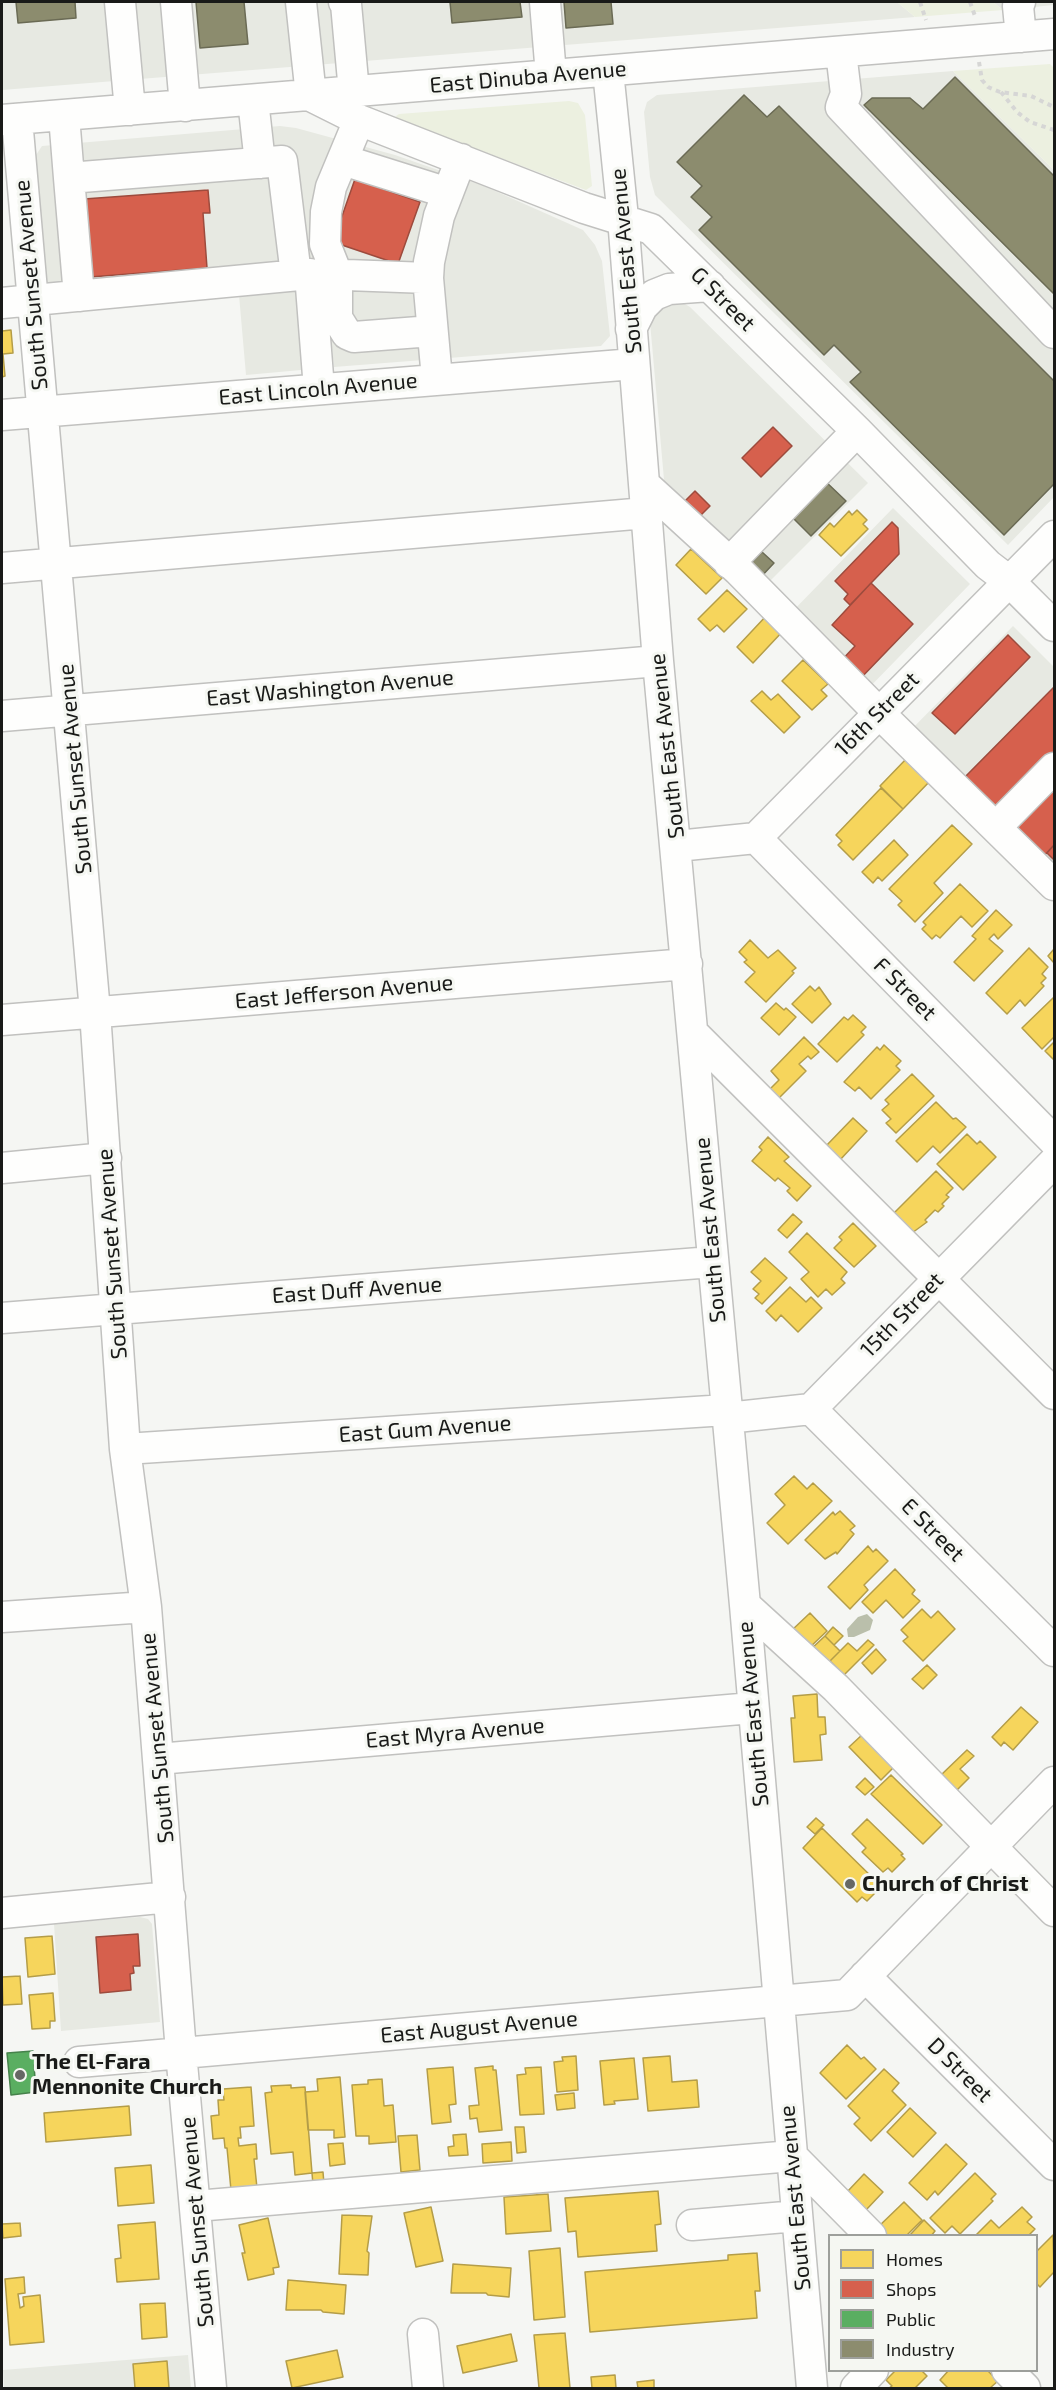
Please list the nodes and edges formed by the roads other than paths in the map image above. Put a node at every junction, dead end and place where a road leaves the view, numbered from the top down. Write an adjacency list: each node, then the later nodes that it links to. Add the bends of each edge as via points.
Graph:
1 (120, 2): 16 (street)
2 (177, 2): 14 (street)
3 (301, 2): 12 (street)
4 (344, 2): 15 (street)
5 (545, 2): 11 (street)
6 (1020, 2): 8 (street)
7 (1054, 34): 8 (street, East Dinuba Avenue)
8 (1021, 37): 9 (street, East Dinuba Avenue)
9 (841, 52): 10 (street, East Dinuba Avenue); 33 (street, via 846,94 840,107)
10 (609, 71): 11 (street, East Dinuba Avenue); 24 (street, South East Avenue)
11 (551, 75): 15 (street, East Dinuba Avenue)
12 (310, 96): 13 (street); 15 (street, G Street)
13 (253, 100): 14 (street); 21 (street)
14 (185, 106): 16 (street)
15 (357, 106): 19 (street, G Street); 20 (street)
16 (130, 110): 17 (street)
17 (64, 116): 18 (street); 22 (street)
18 (9, 120): 29 (street, South Sunset Avenue)
19 (461, 159): 23 (street); 24 (street, G Street, via 584,208)
20 (343, 160): 23 (street); 25 (street, via 331,187 325,244)
21 (260, 163): 22 (street); 25 (street, via 282,161)
22 (69, 178): 28 (street)
23 (448, 193): 26 (street, via 436,228)
24 (623, 218): 27 (street, G Street, via 651,229); 31 (street, South East Avenue)
25 (314, 275): 26 (street); 28 (street); 32 (street, via 347,334 354,337); 36 (street)
26 (428, 278): 32 (street)
27 (710, 286): 31 (street, via 669,289 654,295 642,307); 39 (street, G Street)
28 (79, 296): 29 (street)
29 (31, 300): 30 (street); 37 (street, South Sunset Avenue)
30 (2, 303)
31 (631, 329): 34 (street, South East Avenue)
32 (432, 331): 35 (street)
33 (1054, 333)
34 (634, 363): 35 (street, East Lincoln Avenue); 40 (street, South East Avenue)
35 (437, 380): 36 (street, East Lincoln Avenue)
36 (319, 389): 37 (street, East Lincoln Avenue)
37 (42, 412): 38 (street, East Lincoln Avenue); 42 (street, South Sunset Avenue)
38 (2, 415)
39 (857, 431): 43 (street); 45 (street, G Street, via 988,565)
40 (645, 499): 42 (street); 43 (street); 47 (street, South East Avenue)
41 (1054, 536): 45 (street, 16th Street)
42 (56, 563): 44 (street); 48 (street, South Sunset Avenue)
43 (729, 563): 49 (street)
44 (2, 568)
45 (1010, 581): 46 (street, G Street); 49 (street, 16th Street)
46 (1054, 626)
47 (658, 661): 48 (street, East Washington Avenue); 54 (street, South East Avenue)
48 (70, 710): 50 (street, East Washington Avenue); 57 (street, South Sunset Avenue)
49 (878, 712): 53 (street, 16th Street); 55 (street)
50 (2, 716)
51 (1054, 768): 52 (street)
52 (1007, 816)
53 (756, 838): 54 (street); 60 (street, F Street)
54 (677, 846): 56 (street, South East Avenue)
55 (1054, 885)
56 (687, 964): 57 (street, East Jefferson Avenue); 59 (street, South East Avenue)
57 (95, 1012): 58 (street, East Jefferson Avenue); 61 (street, South Sunset Avenue)
58 (2, 1020)
59 (693, 1033): 64 (street, South East Avenue); 65 (street)
60 (1054, 1141)
61 (106, 1158): 63 (street); 66 (street, South Sunset Avenue)
62 (1054, 1162): 65 (street, 15th Street)
63 (2, 1168)
64 (712, 1262): 66 (street, East Duff Avenue); 70 (street, South East Avenue)
65 (938, 1278): 68 (street); 69 (street, 15th Street)
66 (116, 1308): 67 (street, East Duff Avenue); 71 (street, South Sunset Avenue)
67 (2, 1318)
68 (1054, 1394)
69 (811, 1409): 70 (street); 75 (street, E Street)
70 (726, 1414): 71 (street, East Gum Avenue); 72 (street, South East Avenue)
71 (125, 1449): 73 (street, South Sunset Avenue)
72 (745, 1605): 76 (street, South East Avenue); 79 (street, via 836,1688)
73 (146, 1607): 74 (street); 77 (street, South Sunset Avenue)
74 (2, 1617)
75 (1054, 1651)
76 (753, 1708): 77 (street, East Myra Avenue); 84 (street, South East Avenue)
77 (158, 1759): 80 (street, South Sunset Avenue)
78 (1054, 1782): 79 (street, East August Avenue)
79 (992, 1846): 81 (street); 83 (street, East August Avenue)
80 (170, 1897): 82 (street); 85 (street, South Sunset Avenue)
81 (1054, 1911)
82 (2, 1913)
83 (865, 1976): 84 (street, East August Avenue, via 847,1995); 88 (street, D Street)
84 (777, 2001): 85 (street, East August Avenue); 87 (street, South East Avenue)
85 (181, 2052): 86 (street, East August Avenue); 89 (street, South Sunset Avenue)
86 (79, 2062)
87 (792, 2156): 89 (street); 90 (street, South East Avenue); 92 (street)
88 (1054, 2165)
89 (196, 2206): 96 (street, South Sunset Avenue)
90 (797, 2216): 91 (street); 98 (street, South East Avenue)
91 (692, 2225)
92 (870, 2234)
93 (423, 2334): 97 (street)
94 (871, 2372): 99 (street)
95 (1009, 2372): 100 (street)
96 (211, 2388)
97 (428, 2388)
98 (812, 2388)
99 (856, 2388)
100 (1025, 2388)

